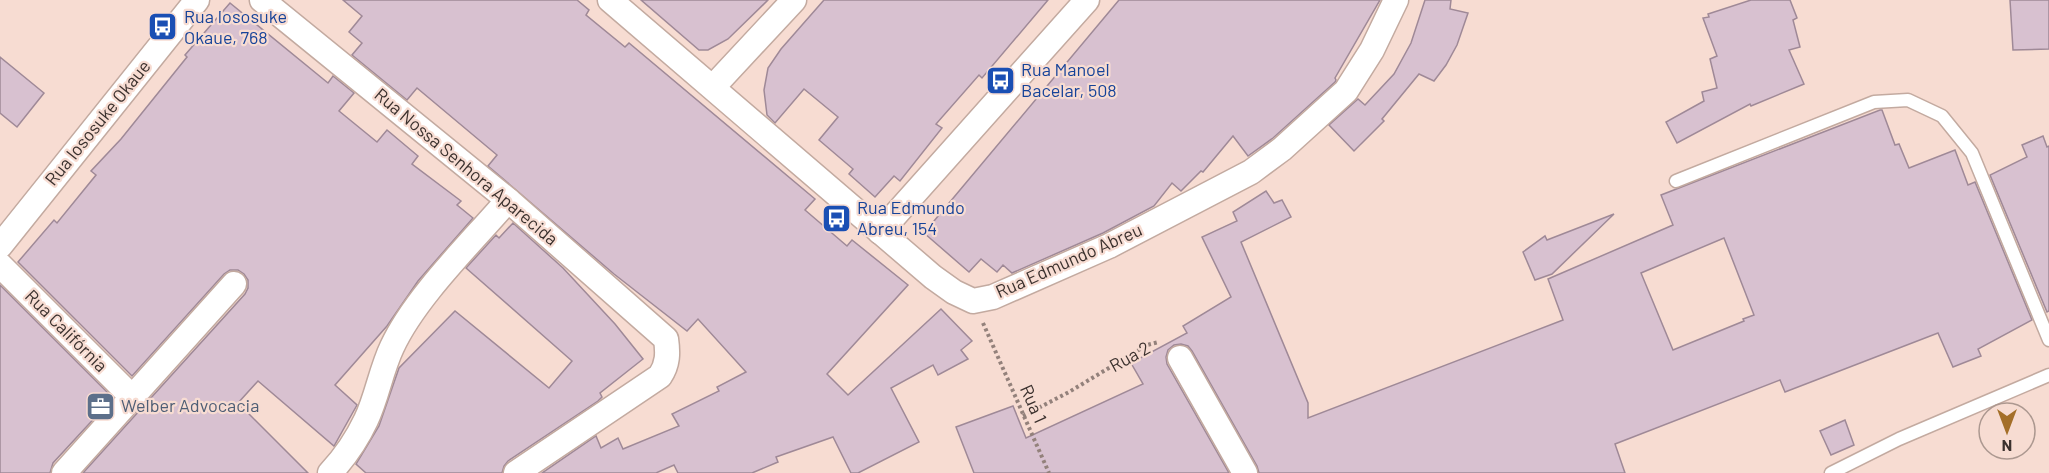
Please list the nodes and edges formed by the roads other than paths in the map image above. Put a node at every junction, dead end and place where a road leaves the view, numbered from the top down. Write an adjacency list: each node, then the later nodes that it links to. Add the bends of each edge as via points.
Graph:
1 (197, 0): 11 (street, Rua Iososuke Okaue)
2 (262, 0): 9 (street, Rua Nossa Senhora Aparecida)
3 (610, 0): 7 (street, Rua Edmundo Abreu)
4 (794, 0): 7 (street)
5 (1087, 0): 10 (street)
6 (1396, 0): 10 (street, Rua Edmundo Abreu, via 1372,50 1346,91 1282,149 1251,172 1109,246 993,297 973,301 933,277)
7 (713, 87): 10 (street, Rua Edmundo Abreu)
8 (1676, 181): 14 (lane, via 1874,102 1908,100 1942,116 1972,153)
9 (508, 200): 19 (street, via 429,291 392,346 366,421); 20 (street, Rua Nossa Senhora Aparecida, via 666,339 668,352 660,376)
10 (880, 232)
11 (0, 246)
12 (0, 265): 17 (street, Rua Califórnia)
13 (234, 284): 17 (street)
14 (2049, 340)
15 (1179, 358): 21 (street, Rua 2)
16 (2049, 375): 22 (lane, via 1899,439)
17 (132, 397): 18 (street)
18 (64, 473)
19 (330, 473)
20 (516, 473)
21 (1245, 473)
22 (1831, 473)

